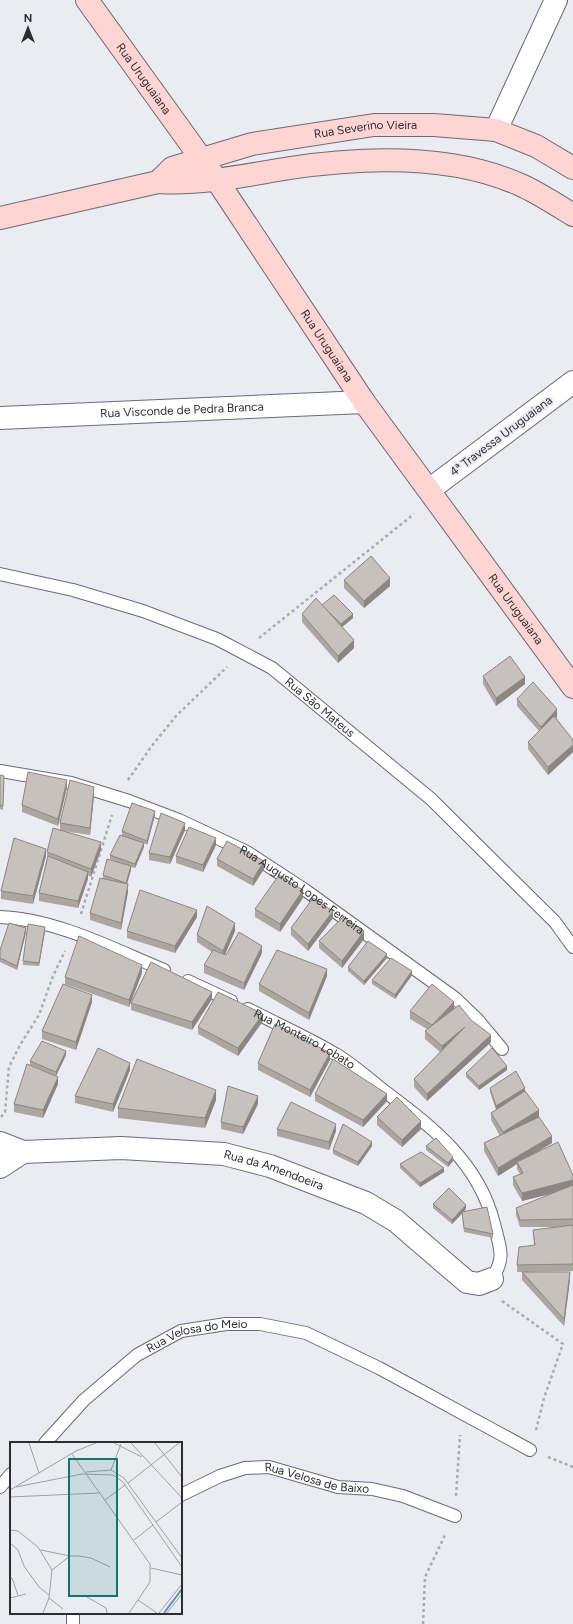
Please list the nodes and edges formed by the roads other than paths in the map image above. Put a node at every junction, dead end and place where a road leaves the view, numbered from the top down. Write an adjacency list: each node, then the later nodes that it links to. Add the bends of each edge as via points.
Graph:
1 (87, 0): 4 (main road, Rua Uruguaiana)
2 (556, 0): 3 (street)
3 (496, 130): 4 (main road, Rua Severino Vieira, via 434,125 374,125 252,144); 5 (main road, Rua Severino Vieira, via 536,146)
4 (201, 159): 6 (main road, Rua Uruguaiana); 7 (main road, Rua Severino Vieira, via 172,168)
5 (573, 168)
6 (216, 179): 7 (main road, via 179,184); 8 (main road, via 297,167 360,162 437,162 484,172 523,186); 11 (main road, Rua Uruguaiana)
7 (158, 182): 9 (main road)
8 (573, 215)
9 (0, 218)
10 (573, 382): 13 (street, 4ª Travessa Uruguaiana)
11 (364, 402): 12 (street, Rua Visconde de Pedra Branca); 13 (main road, Rua Uruguaiana)
12 (0, 418)
13 (432, 494): 15 (main road, Rua Uruguaiana)
14 (0, 574): 18 (lane, Rua São Mateus, via 73,590 143,611 217,639 272,668 431,799 555,922)
15 (573, 687)
16 (0, 771): 19 (lane, Rua Augusto Lopes Ferreira, via 71,783 117,797 179,820 254,856 455,998)
17 (0, 917): 23 (lane, Rua Monteiro Lobato, via 75,932 220,995 337,1055 420,1118 466,1163 490,1206 502,1258)
18 (573, 947)
19 (502, 1049)
20 (0, 1143): 21 (street, Rua da Amendoeira)
21 (23, 1152): 22 (street); 23 (street, Rua da Amendoeira, via 121,1148 177,1150 224,1154 270,1166 366,1204 396,1222 467,1282)
22 (0, 1167)
23 (486, 1282)
24 (46, 1442): 25 (lane, Rua Velosa do Meio, via 84,1400 137,1355 181,1331 226,1324 260,1324 306,1334 378,1368)
25 (530, 1450)
26 (10, 1475): 27 (lane)
27 (0, 1487)
28 (182, 1495): 29 (lane, Rua Velosa de Baixo, via 220,1476 245,1468 269,1467 338,1487 372,1489 403,1496)
29 (455, 1516)

